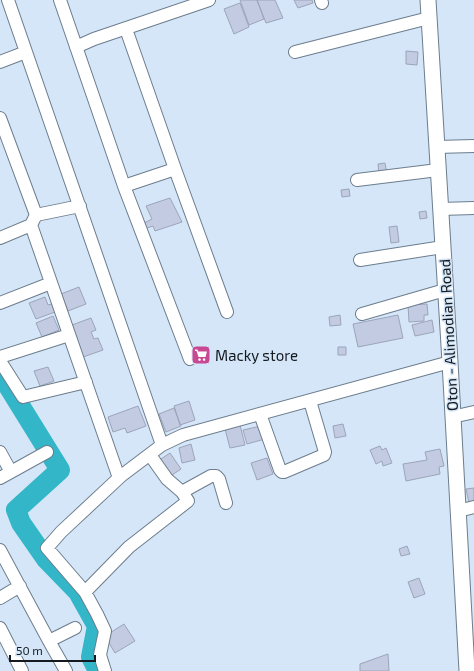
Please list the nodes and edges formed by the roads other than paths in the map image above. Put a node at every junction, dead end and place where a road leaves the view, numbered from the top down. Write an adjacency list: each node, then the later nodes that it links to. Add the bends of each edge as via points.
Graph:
1 (8, 0): 8 (street)
2 (60, 0): 7 (street)
3 (208, 0): 6 (street)
4 (428, 0): 5 (main road, Oton - Alimodian Road)
5 (428, 18): 9 (street); 13 (main road, Oton - Alimodian Road)
6 (126, 29): 7 (street); 14 (street)
7 (76, 47): 17 (street)
8 (26, 52): 10 (street); 18 (street)
9 (295, 52)
10 (0, 62)
11 (0, 118): 21 (street)
12 (474, 146): 13 (street)
13 (436, 147): 15 (main road, Oton - Alimodian Road)
14 (174, 169): 17 (street); 28 (street)
15 (438, 170): 16 (street); 20 (main road, Oton - Alimodian Road)
16 (357, 180)
17 (124, 186): 32 (street)
18 (80, 206): 21 (street); 40 (street)
19 (474, 208): 20 (street)
20 (440, 209): 23 (main road, Oton - Alimodian Road)
21 (34, 220): 22 (street); 25 (street)
22 (0, 238)
23 (442, 247): 24 (street); 26 (main road, Oton - Alimodian Road)
24 (360, 260)
25 (51, 283): 27 (street); 30 (street)
26 (445, 290): 29 (street); 34 (main road, Oton - Alimodian Road)
27 (0, 303)
28 (227, 312)
29 (362, 314)
30 (69, 336): 31 (street); 35 (street)
31 (0, 357)
32 (190, 359)
33 (0, 361): 35 (street, via 23,397)
34 (450, 362): 36 (street); 39 (main road, Oton - Alimodian Road)
35 (86, 382): 46 (street)
36 (310, 401): 38 (street); 38 (street, via 324,456 284,472 280,470)
37 (474, 412): 39 (street)
38 (260, 414): 40 (street, via 183,436)
39 (452, 417): 50 (main road, Oton - Alimodian Road)
40 (162, 445): 43 (street)
41 (0, 452): 44 (street)
42 (46, 452): 44 (street)
43 (150, 455): 46 (street); 47 (street, via 167,479)
44 (11, 472): 45 (street)
45 (0, 478)
46 (119, 478): 53 (street, via 47,548)
47 (182, 492): 48 (street, via 211,476 216,476); 53 (street, via 188,499 187,503 129,547)
48 (226, 503)
49 (474, 507): 50 (street)
50 (458, 511): 61 (main road, Oton - Alimodian Road)
51 (0, 550): 52 (street)
52 (20, 586): 54 (street); 57 (street)
53 (85, 592): 60 (street, via 105,631 100,655)
54 (0, 598)
55 (0, 628): 58 (street)
56 (75, 628): 57 (street)
57 (48, 641): 59 (street)
58 (22, 671)
59 (66, 671)
60 (105, 671)
61 (466, 671)

